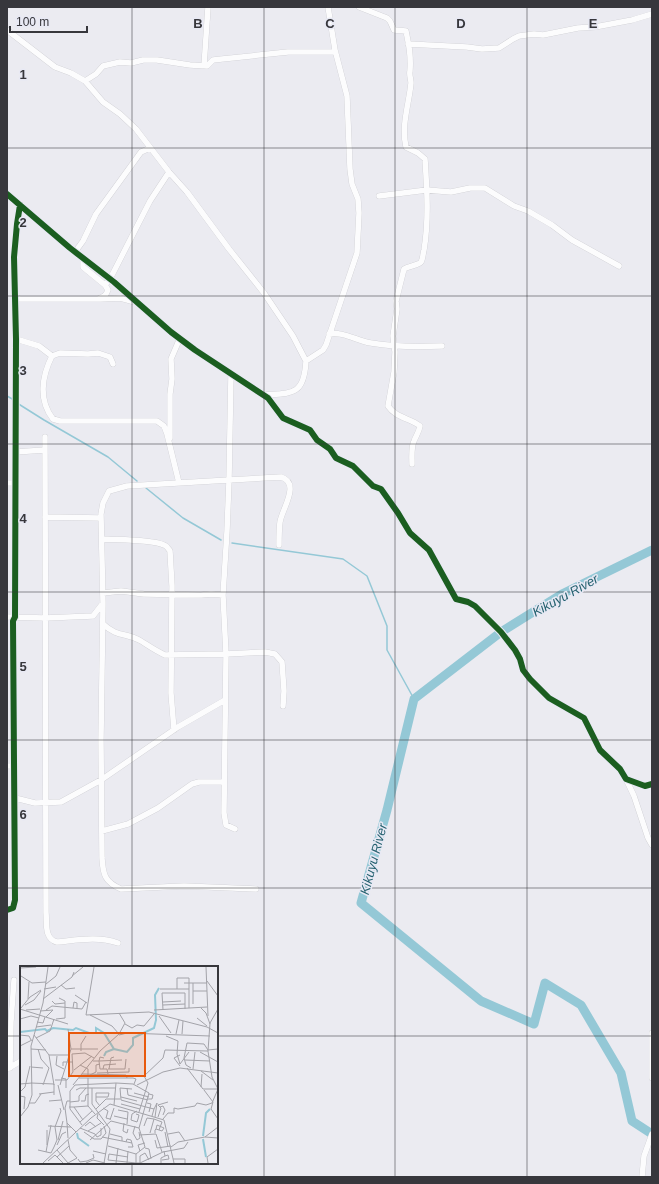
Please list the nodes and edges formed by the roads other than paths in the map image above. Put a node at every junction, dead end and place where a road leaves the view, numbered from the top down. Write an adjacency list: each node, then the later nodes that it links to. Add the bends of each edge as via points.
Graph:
1 (208, 7): 8 (street)
2 (328, 7): 7 (street)
3 (359, 7): 6 (street, via 387,18 394,30 406,31)
4 (652, 14): 6 (street, via 595,27 519,36 499,48)
5 (7, 30): 9 (street, via 55,67)
6 (408, 44): 12 (street, via 411,82 404,142 406,147 425,159)
7 (336, 52): 8 (street, via 288,52 222,59 213,60); 24 (street, via 347,96 350,169 359,213 357,253)
8 (204, 66): 9 (street, via 156,60 120,62 103,66 96,74)
9 (85, 80): 10 (street, via 103,102 136,129)
10 (150, 148): 11 (street); 16 (street, via 136,158 96,214)
11 (168, 172): 19 (street, via 150,200); 30 (street, via 264,293 293,336)
12 (427, 190): 14 (street); 18 (street, via 451,192 485,188); 27 (street, via 427,220 422,260 419,264 404,269 396,301)
13 (7, 194): 15 (street)
14 (379, 196)
15 (20, 205): 16 (street); 21 (street, via 14,257)
16 (75, 252): 17 (street)
17 (83, 258): 19 (street); 20 (street, via 84,267)
18 (619, 266)
19 (110, 279): 20 (street); 23 (street)
20 (105, 285): 22 (street, via 108,290)
21 (15, 297): 22 (street); 26 (street)
22 (98, 299): 23 (street, via 120,298)
23 (137, 302): 25 (street)
24 (329, 334): 27 (street, via 336,333 370,343); 30 (street, via 323,350)
25 (180, 338): 32 (street); 35 (street, via 171,359)
26 (16, 339): 29 (street, via 39,346); 37 (street)
27 (393, 346): 28 (street); 38 (street, via 396,352 388,406 392,412 420,426 412,449)
28 (442, 346)
29 (52, 356): 31 (street, via 60,353 98,353 110,357); 35 (street, via 45,372 43,392 45,406 53,419 157,421 164,426)
30 (306, 361): 33 (street, via 303,381 296,390 292,393)
31 (113, 364)
32 (231, 374): 33 (street); 39 (street)
33 (263, 394): 62 (street, via 283,418 310,430 336,458 353,466 373,486 381,489 410,533 429,550 456,599 478,608 501,632 515,650 523,670 549,698 584,718 600,750 620,769)
34 (45, 436): 36 (street)
35 (170, 444): 42 (street)
36 (45, 450): 37 (street); 43 (street)
37 (15, 452): 41 (street)
38 (412, 464)
39 (229, 480): 42 (street); 46 (street, via 281,477 290,482 290,493 280,521); 49 (street)
40 (7, 483): 41 (street)
41 (15, 483): 52 (street)
42 (180, 483): 44 (street, via 127,486 109,491 103,503)
43 (45, 517): 44 (street); 53 (street)
44 (102, 518): 45 (street)
45 (102, 539): 47 (street); 48 (street, via 155,542 168,547 171,559)
46 (279, 545)
47 (103, 593): 48 (street, via 121,591); 50 (street)
48 (171, 594): 49 (street); 56 (street)
49 (223, 595): 55 (street)
50 (103, 603): 53 (street, via 93,616); 54 (street)
51 (7, 617): 52 (street)
52 (15, 617): 53 (street); 61 (street)
53 (45, 618): 69 (street)
54 (103, 624): 56 (street, via 110,631 141,641 157,652); 63 (street)
55 (226, 654): 56 (street); 57 (street); 58 (street, via 275,654 282,662)
56 (172, 655): 59 (street, via 171,693)
57 (225, 700): 59 (street); 64 (street)
58 (283, 706)
59 (174, 730): 63 (street)
60 (7, 766): 61 (street)
61 (15, 766): 68 (street)
62 (626, 779): 66 (street); 72 (street)
63 (101, 780): 69 (street, via 61,802); 71 (street)
64 (224, 782): 70 (street, via 226,825); 71 (street, via 192,784 158,808 128,824)
65 (652, 784): 66 (street)
66 (645, 786): 67 (street)
67 (652, 790)
68 (15, 798): 69 (street); 74 (street, via 15,900 13,908)
69 (46, 803): 75 (street, via 48,936 57,942 106,939)
70 (235, 829)
71 (102, 831): 73 (street, via 103,870 106,879 112,885 121,888)
72 (652, 845)
73 (256, 888)
74 (7, 910)
75 (118, 943)
76 (14, 980): 79 (street)
77 (652, 1033): 80 (street)
78 (20, 1062): 79 (street)
79 (8, 1068)
80 (652, 1078)
81 (652, 1134): 82 (street, via 644,1156)
82 (642, 1177)

